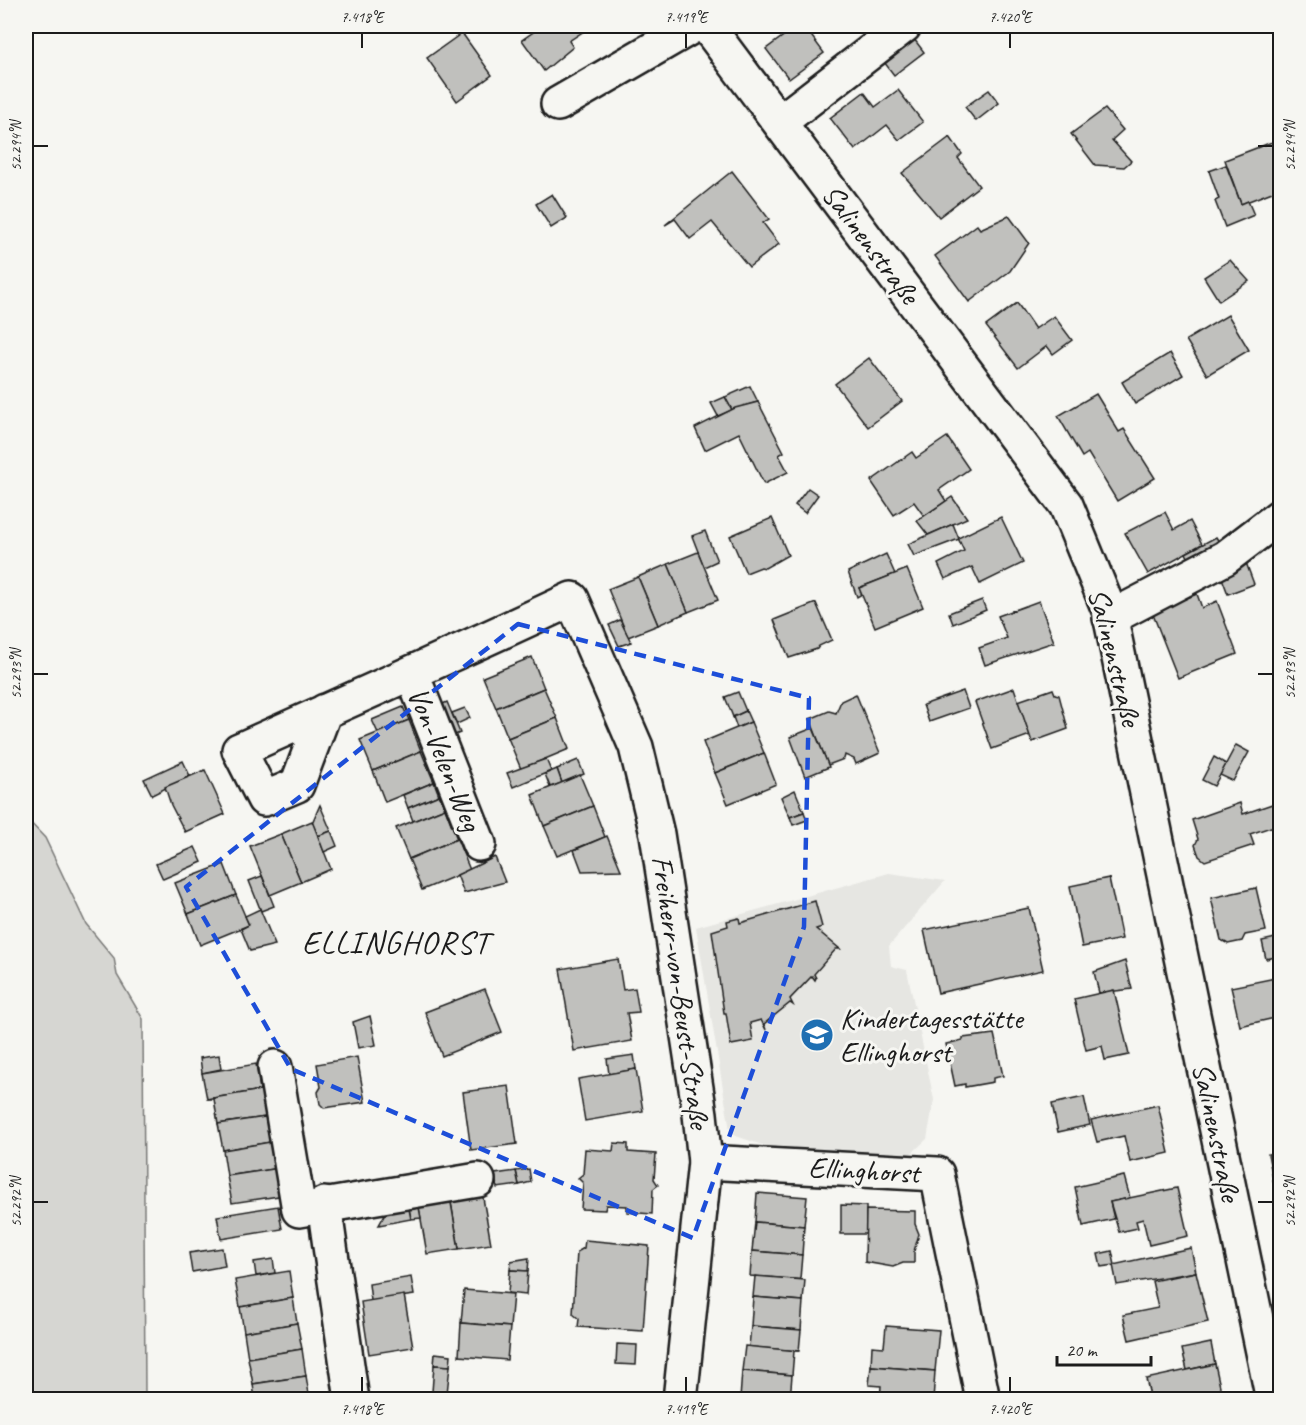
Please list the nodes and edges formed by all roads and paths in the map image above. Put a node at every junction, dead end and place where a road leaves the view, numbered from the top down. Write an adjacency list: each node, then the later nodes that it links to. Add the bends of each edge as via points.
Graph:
1 (693, 26): 4 (street)
2 (707, 26): 5 (street, Salinenstraße)
3 (904, 26): 5 (street)
4 (558, 104)
5 (780, 122): 8 (street, Salinenstraße, via 1066,505)
6 (1281, 516): 8 (street, via 1225,558)
7 (572, 599): 9 (street, Von-Velen-Weg); 13 (street, Freiherr-von-Beust-Straße, via 636,747 657,834)
8 (1110, 618): 19 (street, Salinenstraße)
9 (412, 674): 10 (street, Von-Velen-Weg); 11 (street, Von-Velen-Weg)
10 (325, 711)
11 (479, 844)
12 (275, 1067): 15 (street, via 299,1210)
13 (705, 1162): 17 (street, Freiherr-von-Beust-Straße); 18 (street, Ellinghorst, via 937,1174)
14 (478, 1180): 15 (street)
15 (324, 1203): 16 (street)
16 (351, 1400)
17 (680, 1400)
18 (983, 1400)
19 (1273, 1400)

